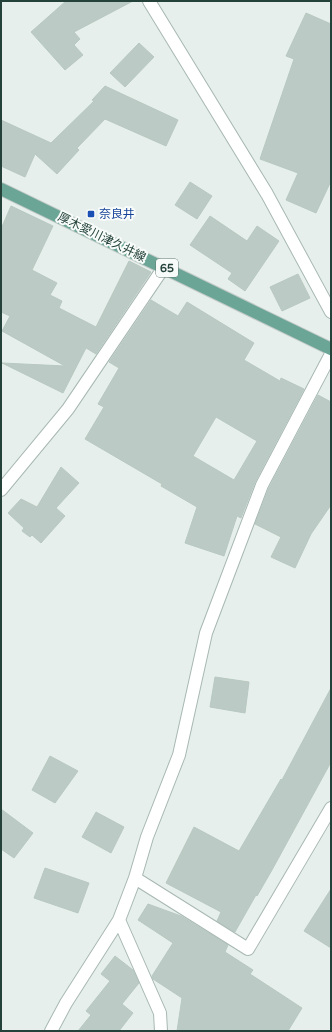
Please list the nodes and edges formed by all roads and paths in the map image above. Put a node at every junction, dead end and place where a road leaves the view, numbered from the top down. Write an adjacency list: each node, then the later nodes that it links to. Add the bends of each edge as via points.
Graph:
1 (149, 1): 4 (street, via 267,194)
2 (1, 189): 3 (main road, 厚木愛川津久井線 / 65)
3 (164, 267): 5 (main road, 厚木愛川津久井線 / 65); 7 (street, via 68,409)
4 (331, 312)
5 (331, 349)
6 (331, 354): 9 (street, via 262,485 206,633 179,755 147,837)
7 (1, 490)
8 (331, 808): 9 (street, via 248,949)
9 (135, 878): 10 (street)
10 (119, 920): 11 (street, via 66,1003); 12 (street, via 160,1013)
11 (52, 1031)
12 (161, 1031)

